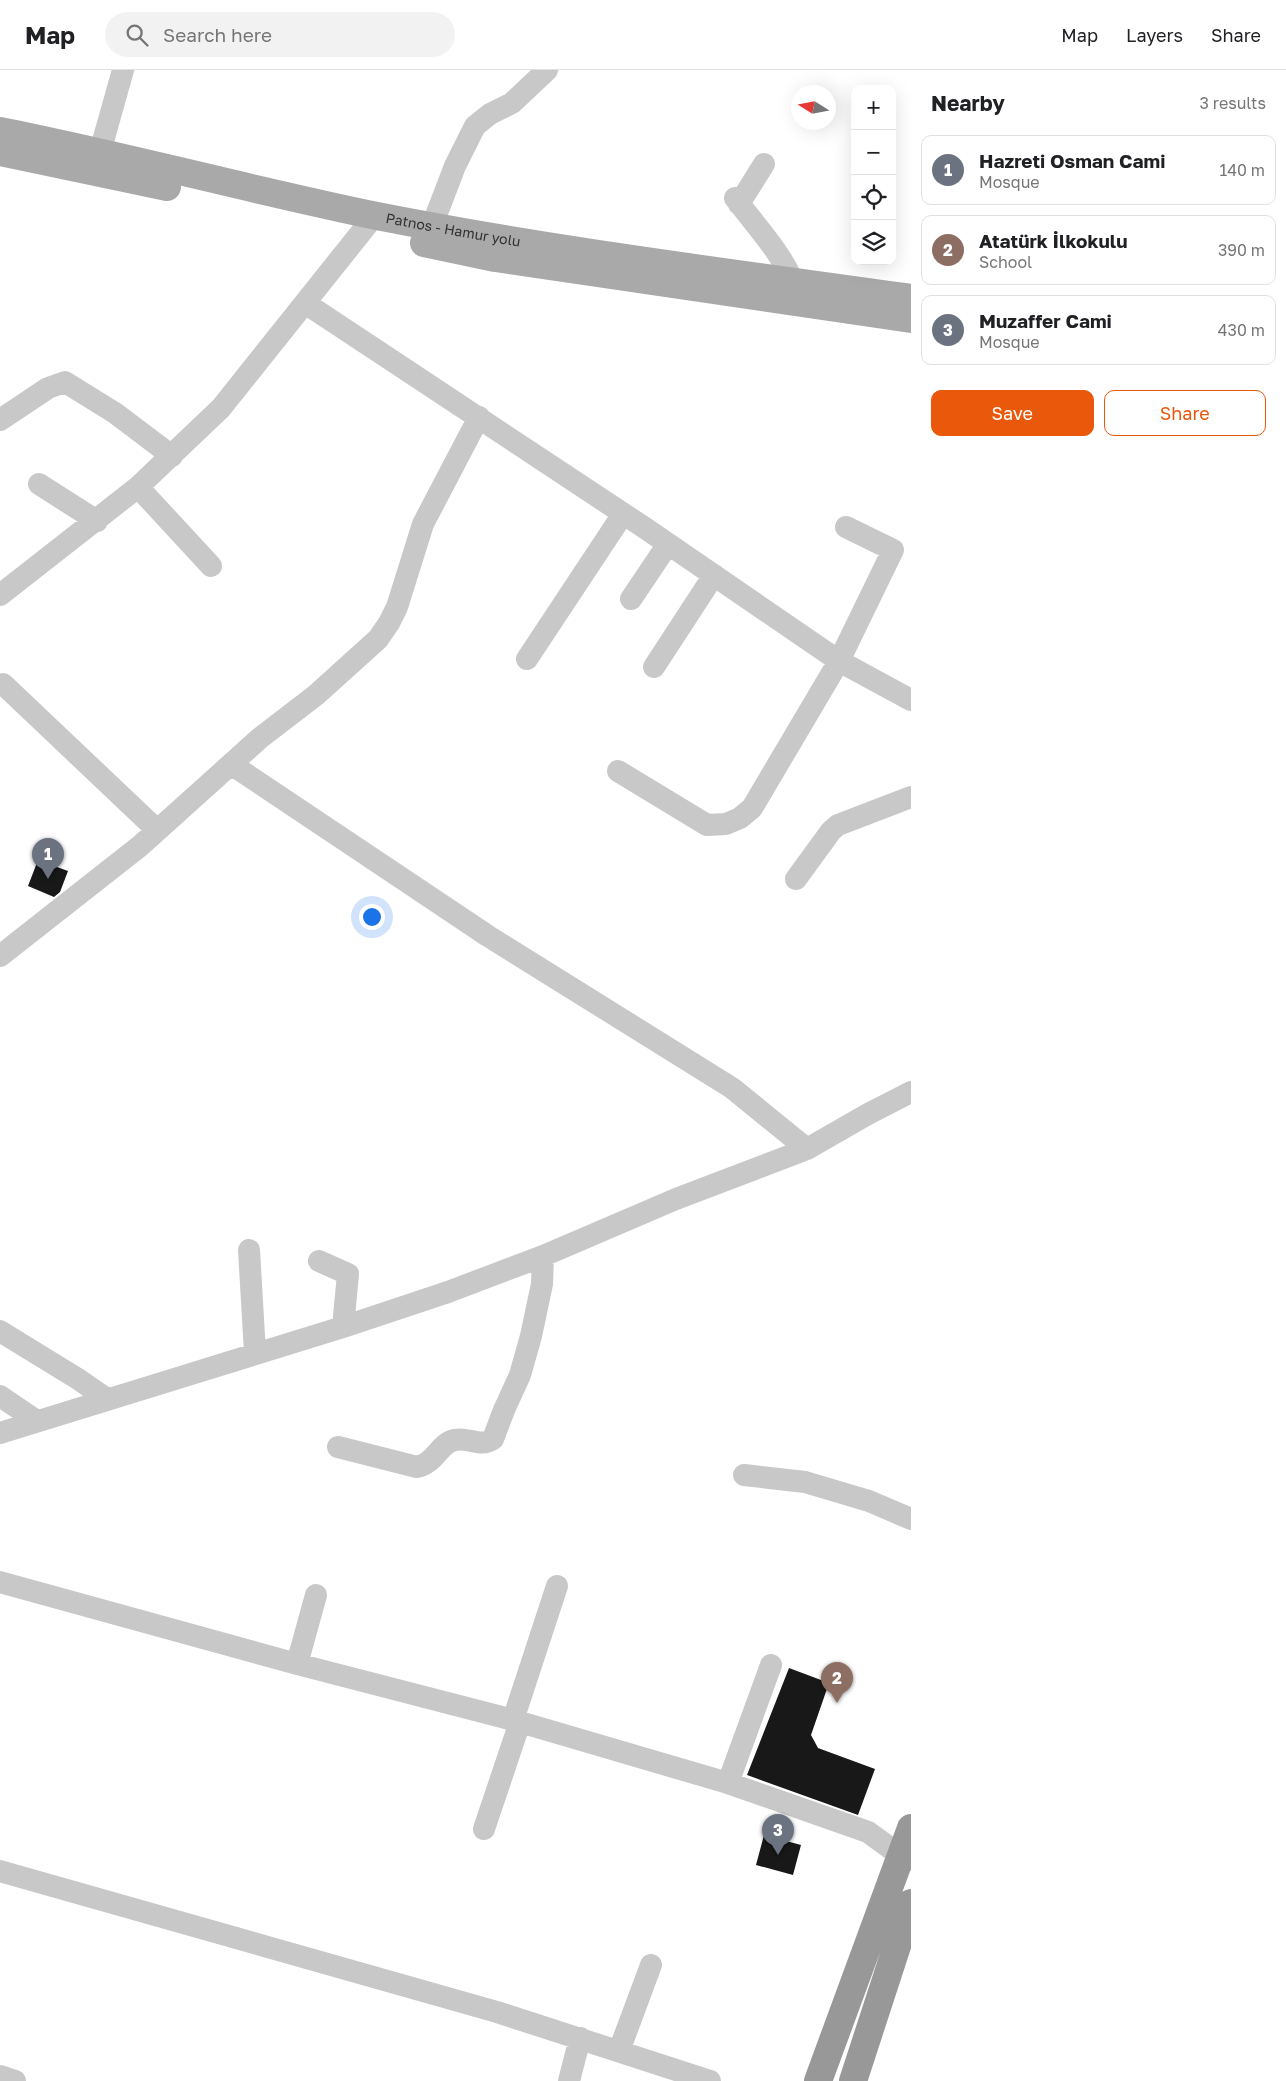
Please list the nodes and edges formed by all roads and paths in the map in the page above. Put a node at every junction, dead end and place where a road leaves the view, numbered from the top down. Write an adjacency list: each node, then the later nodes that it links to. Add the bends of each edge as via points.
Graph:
1 (123, 70): 5 (street)
2 (547, 70): 8 (street, via 512,102 475,126 455,166)
3 (0, 131): 5 (main road, Patnos - Hamur yolu)
4 (0, 152): 7 (main road, Patnos - Hamur yolu)
5 (100, 152): 7 (main road, Patnos - Hamur yolu)
6 (764, 164): 9 (street, via 737,201 774,246)
7 (369, 222): 8 (main road, Patnos - Hamur yolu); 11 (street); 12 (main road, Patnos - Hamur yolu, via 495,258)
8 (432, 226): 9 (main road, Patnos - Hamur yolu)
9 (793, 281): 10 (main road, Patnos - Hamur yolu)
10 (911, 298)
11 (305, 303): 13 (street); 15 (street, via 221,408)
12 (911, 318)
13 (479, 417): 18 (street); 31 (street, via 423,524 390,624 378,639 316,695)
14 (0, 420): 15 (street, via 48,388 64,382 115,413)
15 (172, 456): 17 (street)
16 (39, 484): 19 (street)
17 (138, 487): 19 (street); 22 (street)
18 (623, 514): 21 (street); 26 (street)
19 (97, 521): 24 (street)
20 (846, 528): 27 (street, via 893,550)
21 (668, 544): 23 (street); 25 (street)
22 (211, 566)
23 (714, 575): 27 (street); 28 (street)
24 (0, 595)
25 (631, 600)
26 (527, 659)
27 (839, 661): 30 (street); 32 (street, via 764,790 752,808 740,818 726,824 707,825)
28 (654, 667)
29 (3, 684): 34 (street)
30 (911, 700)
31 (231, 764): 34 (street); 38 (street, via 488,936 732,1088)
32 (618, 771)
33 (911, 798): 35 (street, via 838,826)
34 (157, 830): 36 (street)
35 (796, 879)
36 (0, 956)
37 (911, 1092): 38 (street)
38 (807, 1149): 40 (street, via 676,1198)
39 (250, 1250): 44 (street)
40 (543, 1256): 42 (street); 49 (street, via 542,1284 531,1336 520,1376 493,1439 482,1444 454,1440 426,1466 417,1468)
41 (318, 1261): 42 (street, via 348,1274)
42 (343, 1327): 44 (street)
43 (0, 1331): 46 (street)
44 (255, 1353): 46 (street)
45 (0, 1396): 47 (street)
46 (107, 1399): 47 (street)
47 (37, 1421): 48 (street)
48 (0, 1433)
49 (338, 1447)
50 (744, 1474): 51 (street, via 814,1485 869,1501)
51 (911, 1519)
52 (0, 1582): 55 (street)
53 (557, 1586): 57 (street)
54 (316, 1595): 55 (street)
55 (297, 1664): 57 (street)
56 (771, 1665): 58 (street)
57 (517, 1721): 58 (street); 60 (street)
58 (728, 1783): 61 (street, via 868,1832)
59 (911, 1828): 61 (highway)
60 (484, 1829)
61 (906, 1858): 71 (highway)
62 (0, 1871): 65 (street)
63 (911, 1903): 72 (highway)
64 (651, 1965): 66 (street)
65 (580, 2038): 66 (street); 69 (street)
66 (619, 2051): 70 (street)
67 (0, 2076): 68 (street)
68 (15, 2081)
69 (569, 2081)
70 (710, 2081)
71 (818, 2081)
72 (853, 2081)

